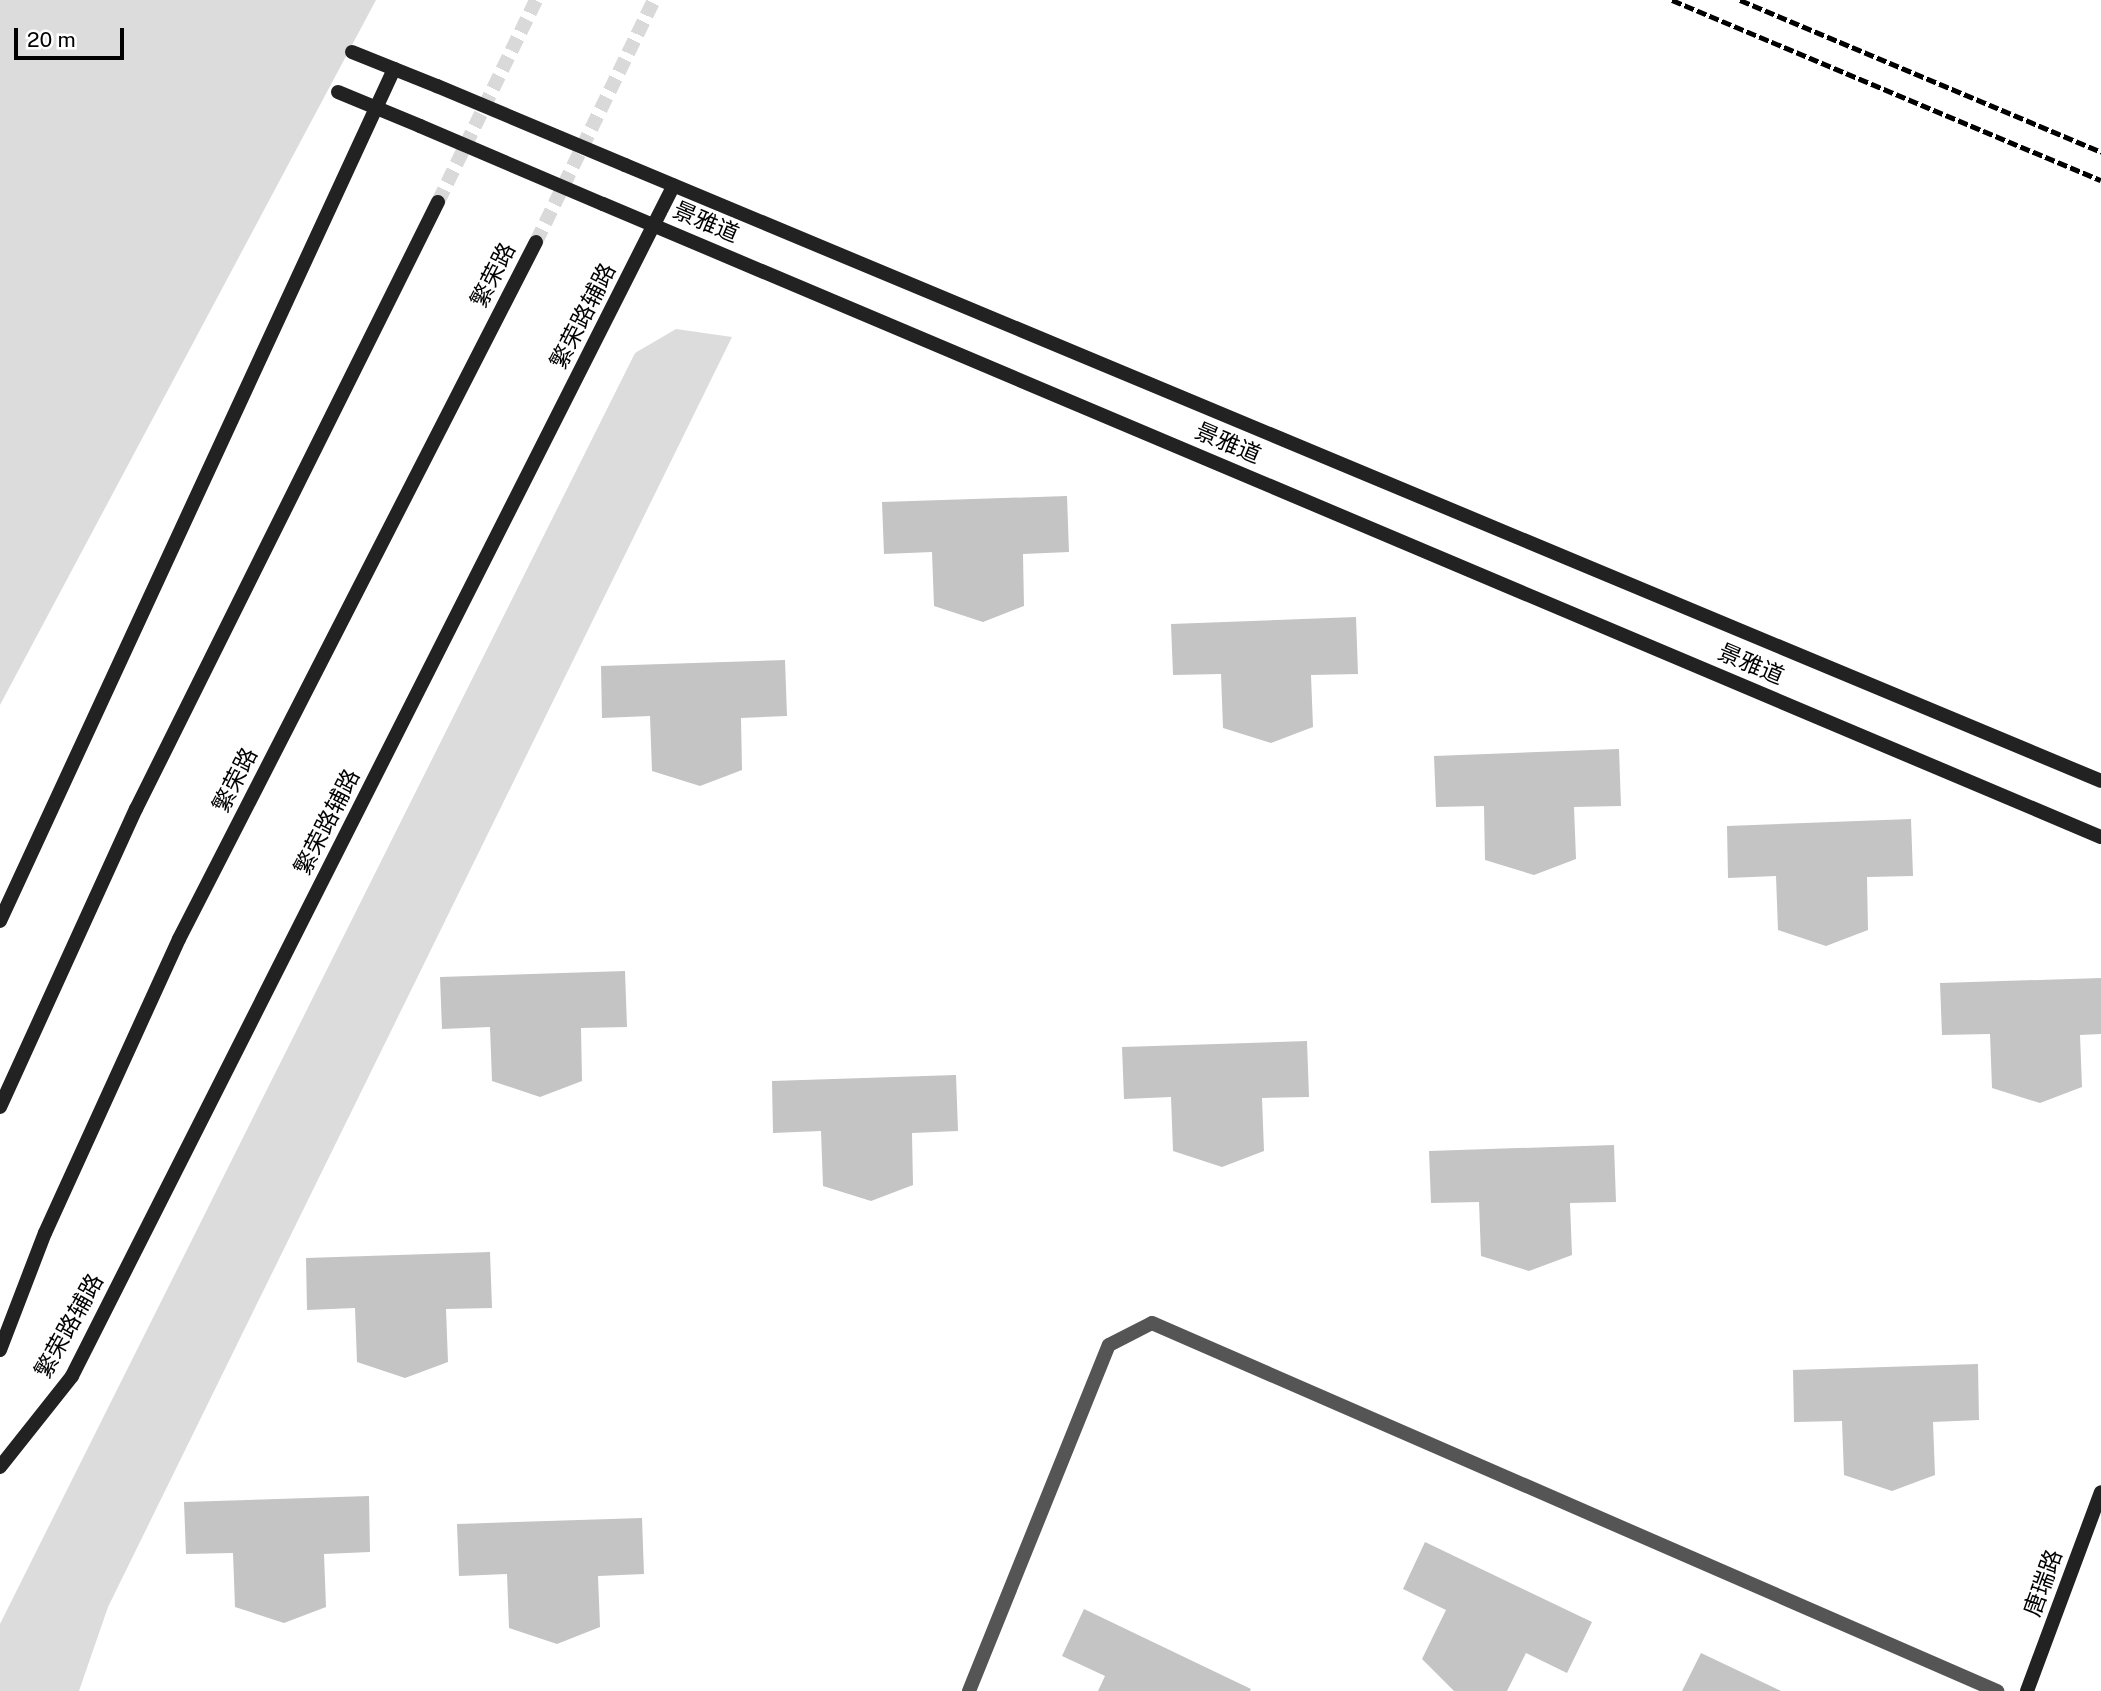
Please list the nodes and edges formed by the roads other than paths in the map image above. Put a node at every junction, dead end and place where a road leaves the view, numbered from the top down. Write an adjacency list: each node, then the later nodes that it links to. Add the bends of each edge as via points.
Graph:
1 (352, 52): 2 (street, 景雅道)
2 (394, 69): 4 (street); 5 (street, 景雅道, bridge)
3 (338, 92): 4 (street, 景雅道)
4 (375, 107): 7 (street, 景雅道, bridge); 11 (street)
5 (674, 186): 7 (street, 繁荣路辅路); 9 (street, 景雅道)
6 (438, 202): 12 (street, via 136,809)
7 (654, 225): 10 (street, 景雅道); 14 (street, 繁荣路辅路, via 72,1376)
8 (536, 242): 13 (street, 繁荣路, via 179,939 45,1233)
9 (2101, 781)
10 (2101, 837)
11 (0, 921)
12 (0, 1107)
13 (0, 1350)
14 (0, 1467)
15 (2101, 1492): 18 (street, 唐瑞路)
16 (969, 1691): 17 (street, via 1109,1345 1152,1323)
17 (1997, 1691)
18 (2027, 1691)

